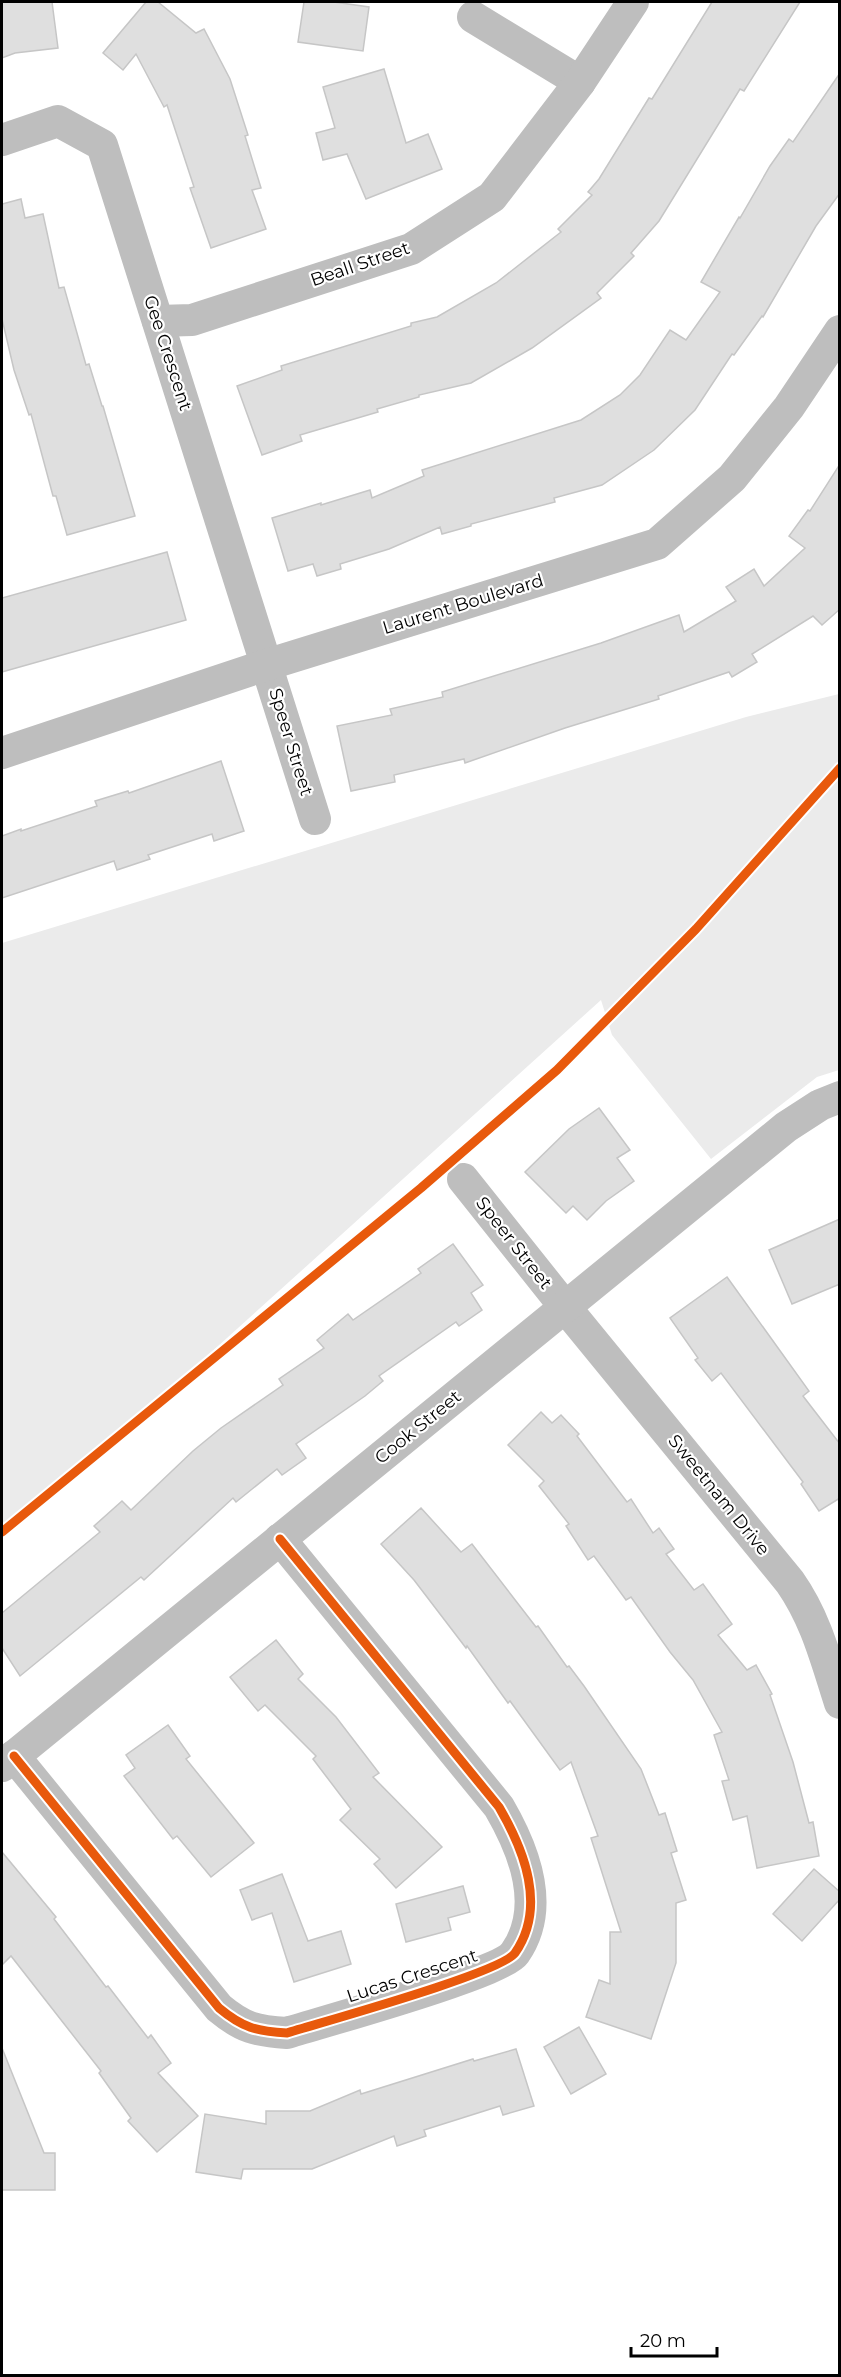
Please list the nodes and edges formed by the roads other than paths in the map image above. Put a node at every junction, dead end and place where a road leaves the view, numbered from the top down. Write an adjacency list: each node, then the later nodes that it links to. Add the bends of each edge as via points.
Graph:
1 (633, 2): 3 (street, Beall Street)
2 (473, 17): 3 (street)
3 (580, 82): 5 (street, Beall Street, via 492,197 411,249 192,320)
4 (2, 140): 5 (street, Gee Crescent, via 58,121 102,145)
5 (158, 321): 7 (street, Gee Crescent)
6 (840, 331): 7 (street, Laurent Boulevard, via 789,407 732,478 657,544)
7 (267, 666): 8 (street, Laurent Boulevard); 9 (street, Speer Street)
8 (2, 753)
9 (315, 819)
10 (840, 1097): 12 (street, Cook Street, via 786,1127)
11 (464, 1179): 12 (street, Speer Street)
12 (565, 1307): 13 (street, Cook Street); 14 (street, Sweetnam Drive, via 804,1602)
13 (280, 1539): 15 (street, Cook Street); 15 (street, Lucas Crescent, via 499,1807 513,1831 531,1890 528,1926 514,1955 481,1973 287,2033 259,2032 237,2023 219,2008)
14 (840, 1703)
15 (8, 1761)

